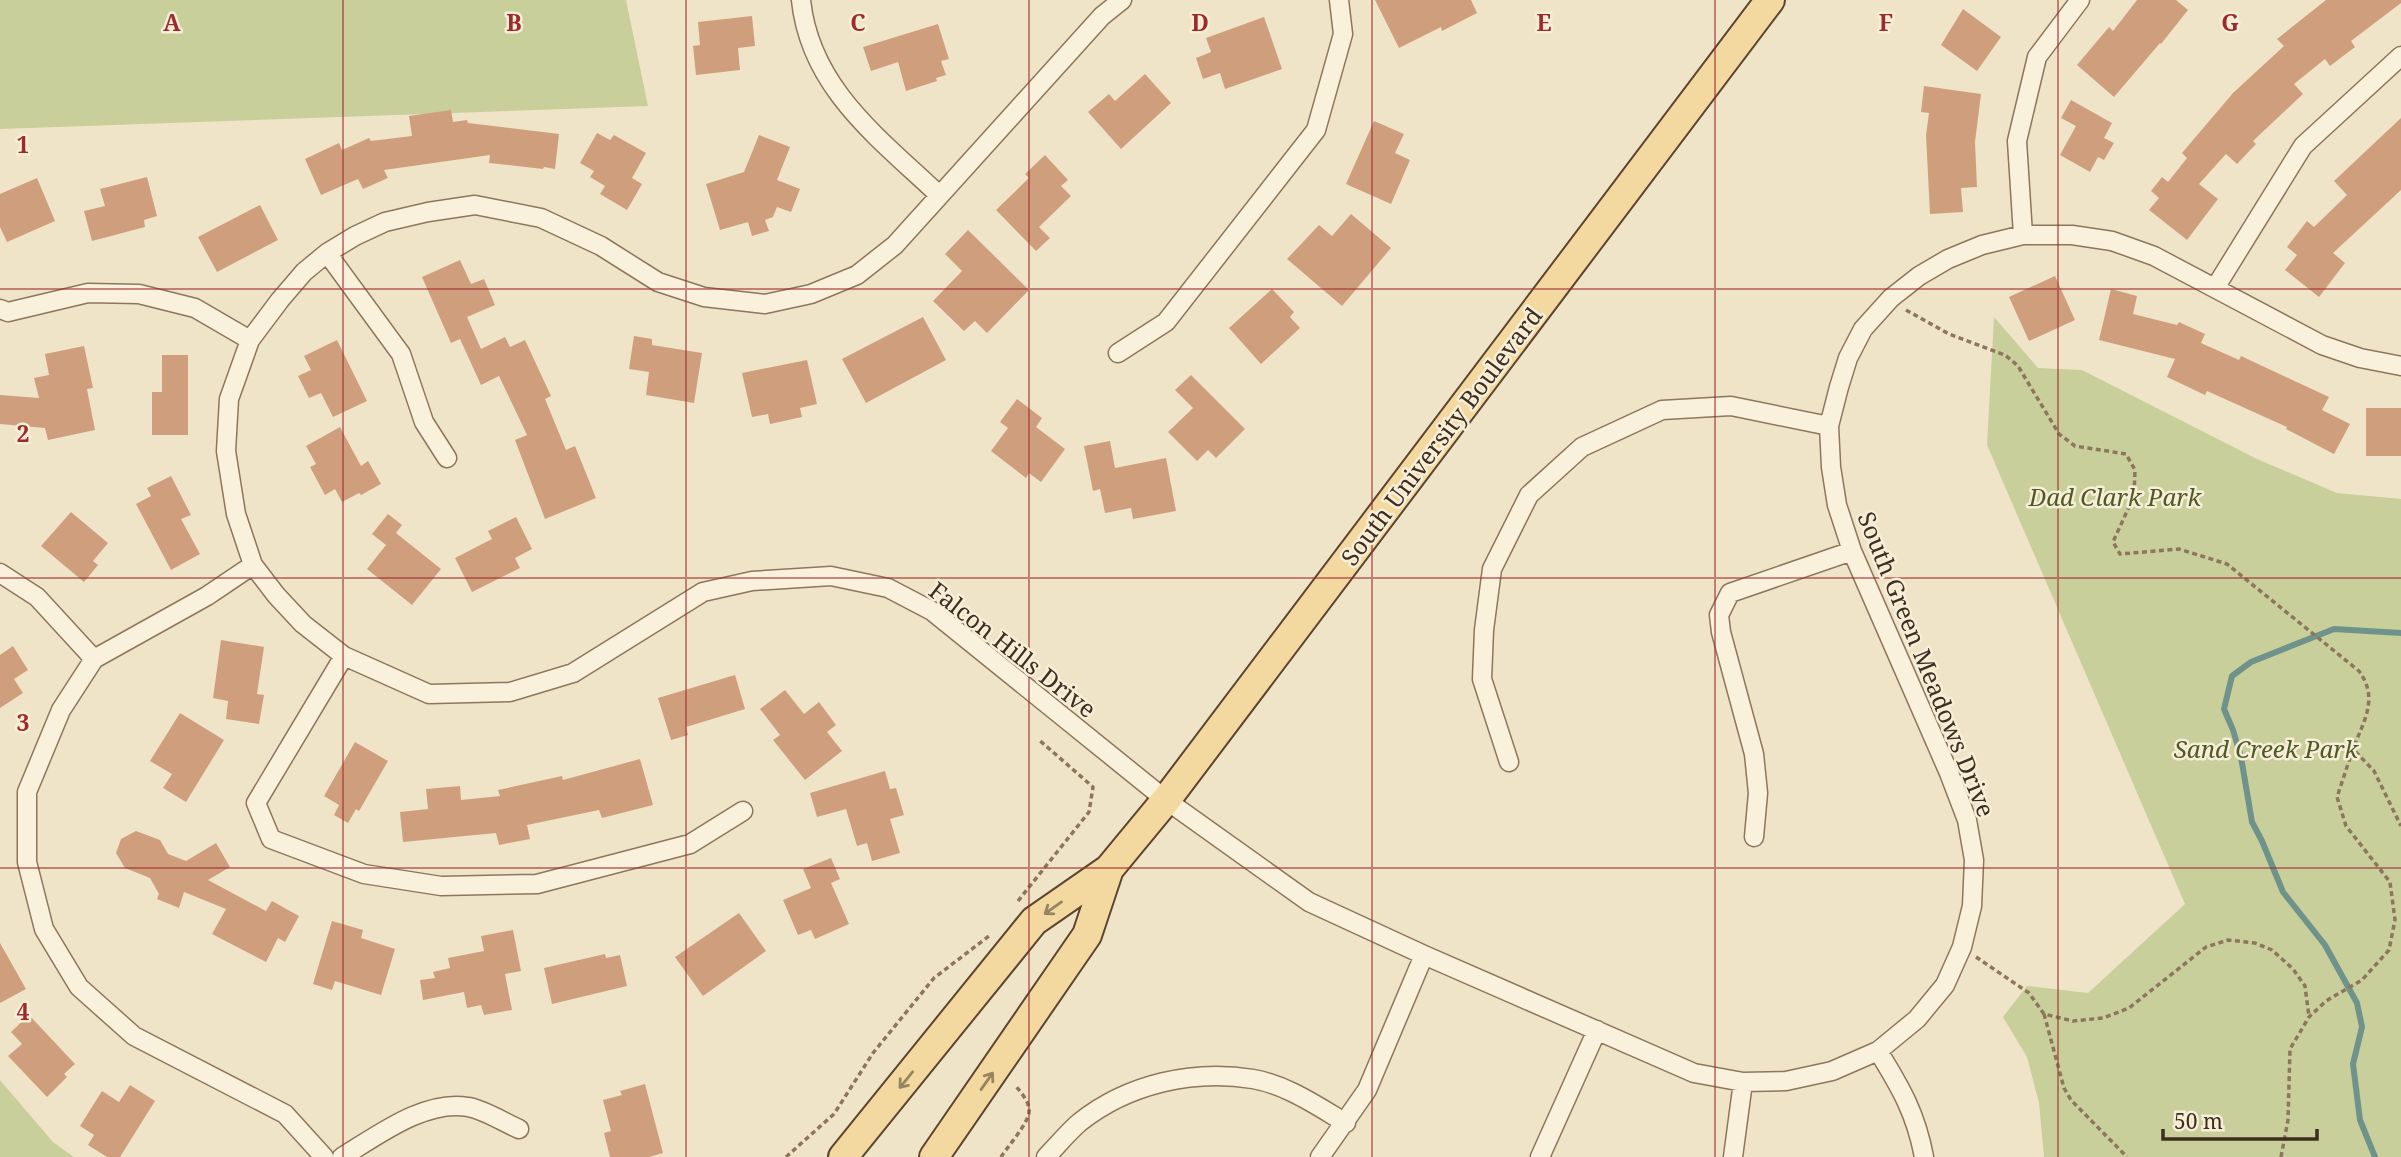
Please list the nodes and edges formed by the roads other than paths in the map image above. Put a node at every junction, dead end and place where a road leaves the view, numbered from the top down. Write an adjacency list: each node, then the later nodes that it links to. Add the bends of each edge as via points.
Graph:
1 (801, 0): 7 (street, via 803,24 820,66 850,111)
2 (1122, 0): 7 (street, Falcon Hills Drive, via 1102,16)
3 (1339, 0): 13 (street, via 1343,34 1316,130 1166,322)
4 (1770, 0): 23 (main road, South University Boulevard)
5 (2080, 0): 8 (street, via 2037,57 2017,141)
6 (2401, 56): 10 (street, via 2304,146)
7 (939, 195): 9 (street, Falcon Hills Drive, via 895,244 857,275 811,295 765,303 704,297 658,282 601,246 541,218 475,205 385,222)
8 (2023, 236): 10 (street, South Green Meadows Drive, via 2072,234 2112,241); 15 (street, South Green Meadows Drive, via 1948,259 1891,298 1863,329)
9 (327, 253): 12 (street, Falcon Hills Drive, via 304,272); 16 (street, via 401,354 424,422)
10 (2215, 288): 14 (street, South Green Meadows Drive, via 2322,345)
11 (0, 309): 12 (street, via 8,312 88,293 139,294 195,308)
12 (250, 340): 18 (street, Falcon Hills Drive, via 229,399 226,451 236,514)
13 (1118, 353)
14 (2401, 366)
15 (1829, 426): 17 (street, South Green Meadows Drive, via 1837,505); 22 (street, via 1731,406 1662,410 1582,447 1529,495 1492,569 1484,629 1482,679)
16 (447, 458)
17 (1852, 551): 25 (street, via 1730,593 1719,615 1754,754 1758,793); 29 (street, South Green Meadows Drive, via 1944,761 1967,820 1974,860 1972,906 1962,947 1945,985 1917,1019)
18 (253, 565): 20 (street, Falcon Hills Drive, via 303,624); 21 (street)
19 (0, 573): 21 (street, via 37,597)
20 (344, 656): 23 (street, Falcon Hills Drive, via 429,694 510,692 573,673 703,592 752,581 831,576 888,588 932,611); 24 (street, via 256,803 271,839 365,874 442,886 537,884 690,844)
21 (94, 659): 33 (street, via 61,710 27,792 27,862 44,929 79,987 134,1036 285,1114)
22 (1509, 762)
23 (1166, 800): 26 (main road, South University Boulevard); 27 (street, South Green Meadows Drive, via 1309,902)
24 (743, 811)
25 (1754, 837)
26 (1109, 869): 35 (main road, South University Boulevard, one-way to 35, via 1034,921); 36 (main road, South University Boulevard, one-way to 26, via 1087,935)
27 (1424, 955): 28 (street, South Green Meadows Drive); 31 (street, via 1367,1090)
28 (1597, 1030): 30 (street, South Green Meadows Drive, via 1694,1073); 39 (street)
29 (1878, 1051): 30 (street, South Green Meadows Drive, via 1821,1074); 41 (street, via 1904,1094)
30 (1742, 1082): 40 (street)
31 (1346, 1123): 37 (street, via 1300,1096 1255,1080 1214,1076 1165,1080 1122,1096 1079,1122); 38 (street)
32 (519, 1129): 34 (street, via 468,1107 429,1108)
33 (324, 1157)
34 (342, 1157)
35 (843, 1157)
36 (934, 1157)
37 (1046, 1157)
38 (1320, 1157)
39 (1540, 1157)
40 (1732, 1157)
41 (1924, 1157)

